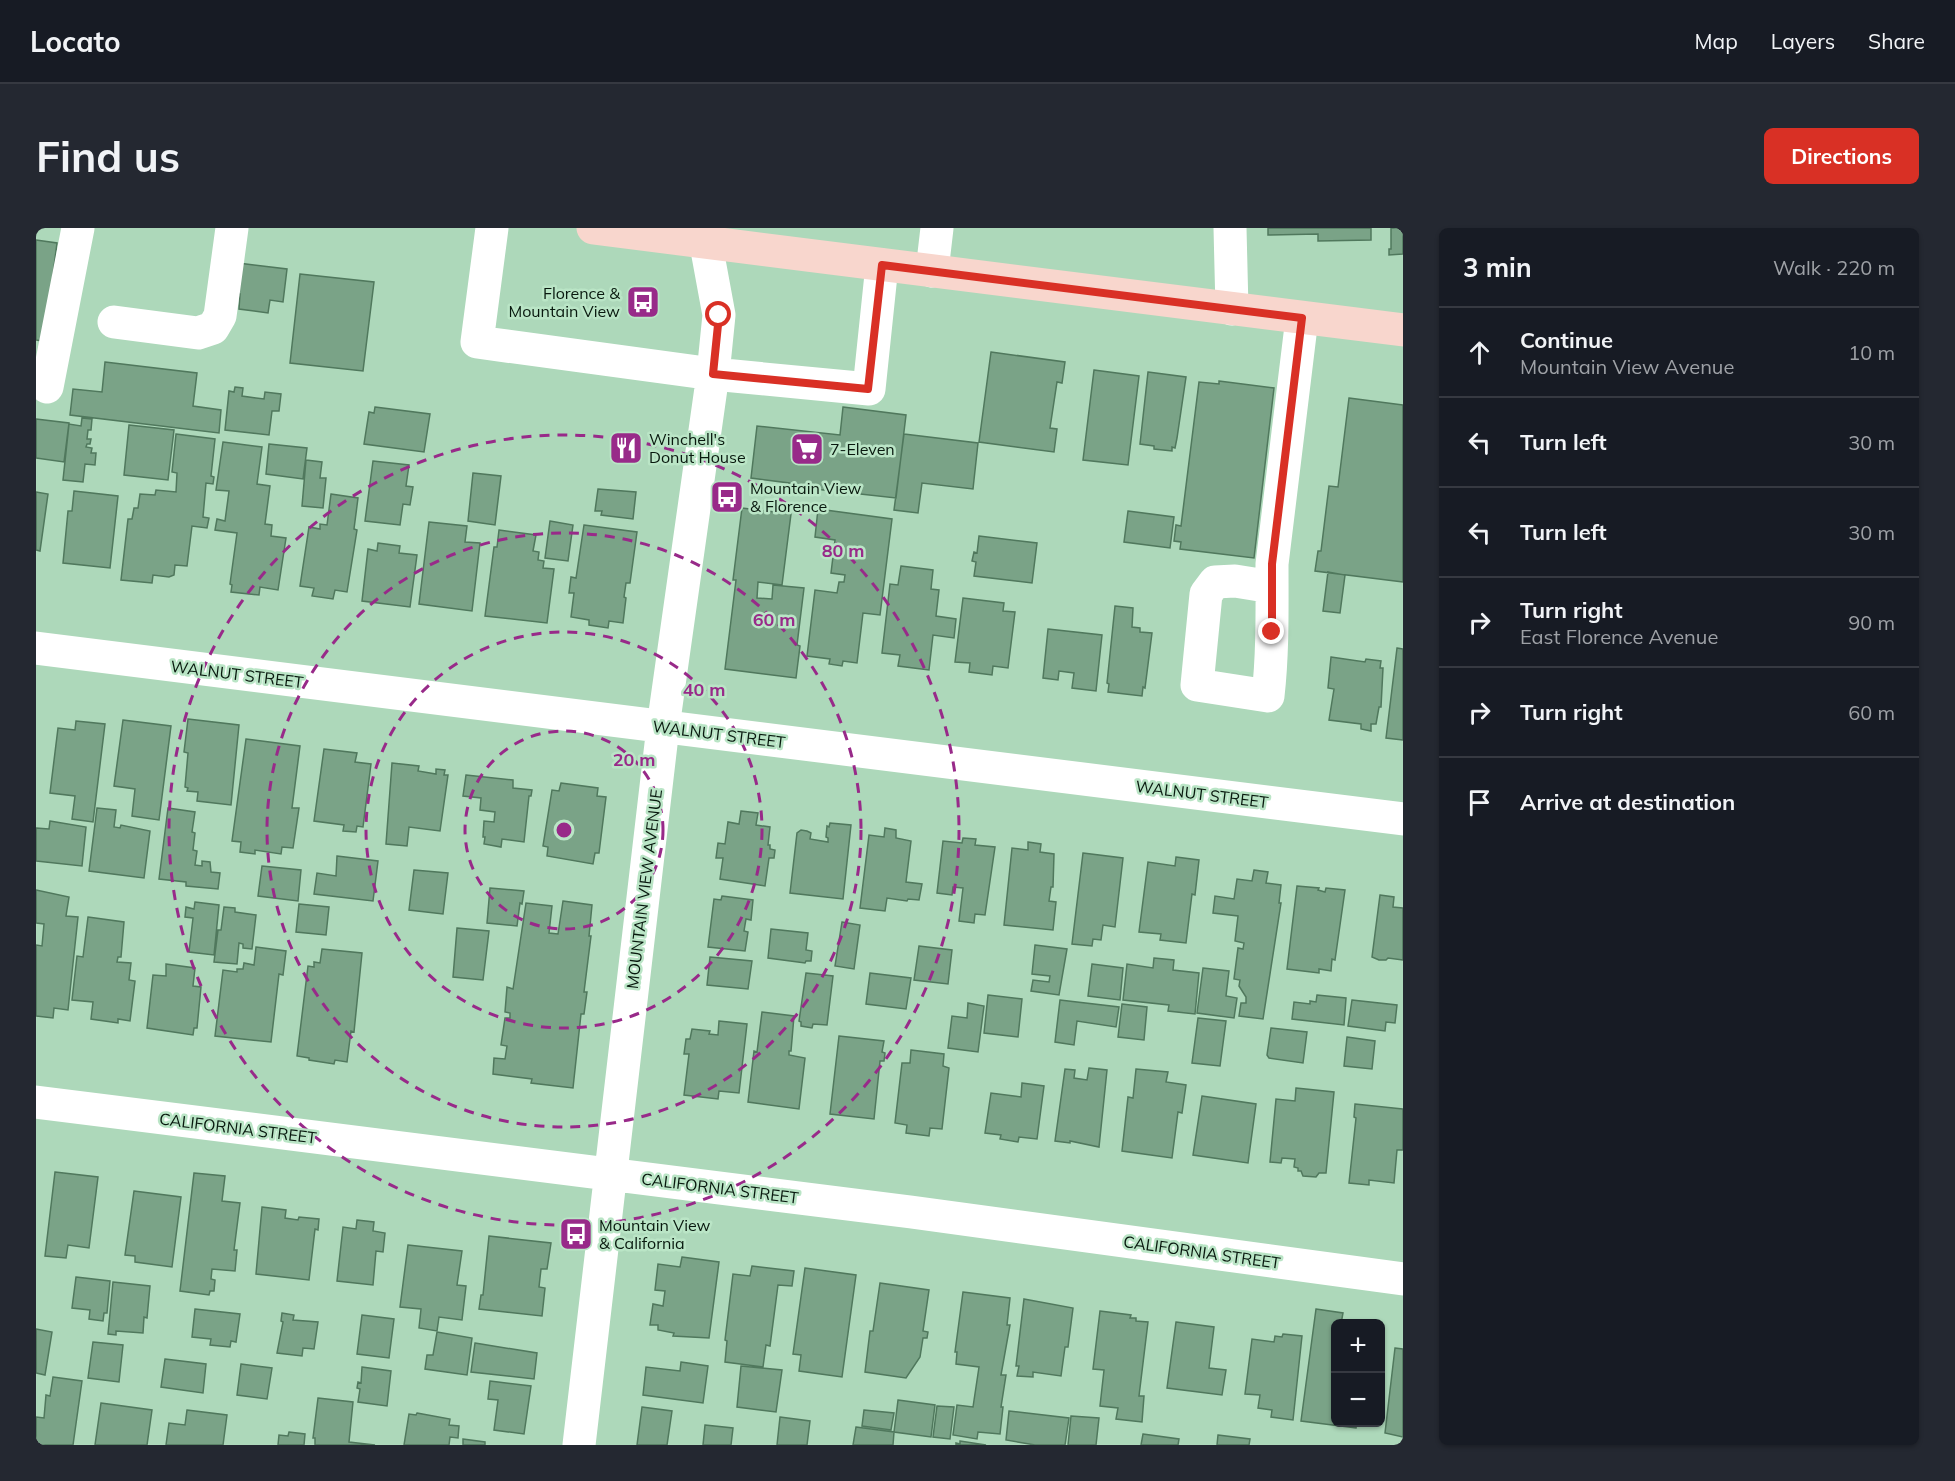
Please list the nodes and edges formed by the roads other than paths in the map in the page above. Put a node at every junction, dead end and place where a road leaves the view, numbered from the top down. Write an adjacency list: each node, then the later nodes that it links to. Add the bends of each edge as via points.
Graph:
1 (78, 228): 15 (street)
2 (232, 228): 12 (street, via 220,316 213,328 198,333)
3 (492, 228): 14 (street, via 477,342)
4 (593, 228): 7 (main road)
5 (937, 228): 9 (street)
6 (1230, 228): 10 (street)
7 (705, 235): 8 (main road); 14 (street, MOUNTAIN VIEW AVENUE, via 719,315)
8 (882, 265): 9 (main road); 14 (street, via 868,389)
9 (932, 271): 10 (main road)
10 (1232, 309): 11 (main road)
11 (1302, 318): 13 (main road); 16 (street)
12 (114, 322)
13 (1403, 330)
14 (713, 374): 18 (street, MOUNTAIN VIEW AVENUE)
15 (47, 387)
16 (1272, 587)
17 (36, 648): 18 (street, WALNUT STREET)
18 (663, 727): 19 (street, WALNUT STREET); 21 (street, MOUNTAIN VIEW AVENUE)
19 (1403, 819)
20 (36, 1102): 21 (street, CALIFORNIA STREET)
21 (611, 1175): 22 (street, CALIFORNIA STREET); 23 (street, MOUNTAIN VIEW AVENUE)
22 (1403, 1279)
23 (579, 1445)

